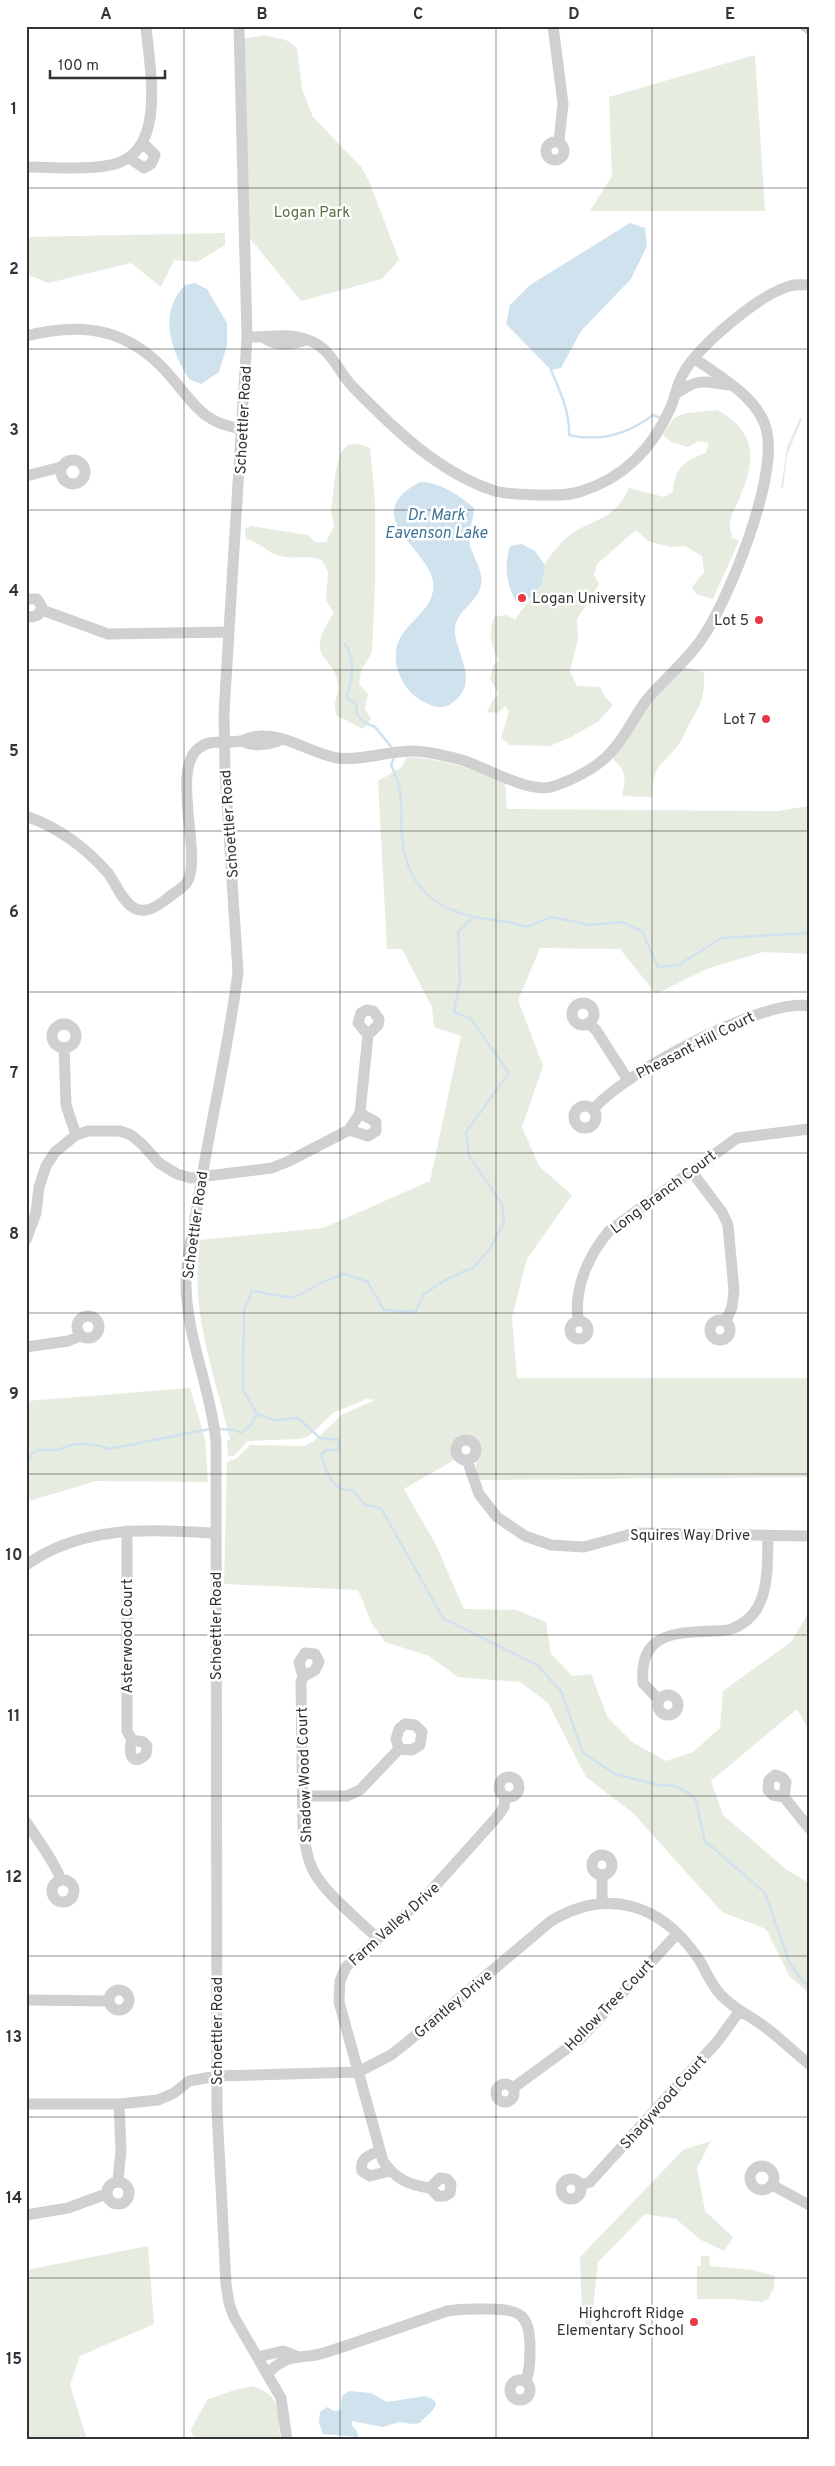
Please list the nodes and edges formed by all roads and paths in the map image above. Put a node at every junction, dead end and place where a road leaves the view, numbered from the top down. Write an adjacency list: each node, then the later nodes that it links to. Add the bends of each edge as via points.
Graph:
1 (146, 26): 7 (street, via 151,114)
2 (238, 26): 12 (street, Schoettler Road)
3 (553, 26): 6 (street, via 563,104)
4 (805, 26): 5 (street)
5 (809, 29)
6 (559, 142)
7 (143, 143): 8 (street); 8 (street, via 155,155 151,164 144,168)
8 (129, 158): 9 (street, via 117,163 72,168)
9 (26, 167)
10 (809, 285): 13 (street, via 790,286 779,291 723,330)
11 (26, 336): 16 (street, via 69,328 102,332 123,340 155,360 208,418 226,427)
12 (247, 338): 15 (street, via 294,344 305,340 324,349 345,379 414,444 454,473 497,491 567,494 581,492 616,476 652,443); 16 (street, Schoettler Road)
13 (694, 358): 14 (street); 15 (street, via 682,376)
14 (731, 385): 15 (street, via 708,381 692,383); 23 (street, via 760,413 767,433 767,460 760,499 745,550 700,641 650,696 609,754 575,777 548,788 532,787 459,759 428,753 414,751 370,758 337,758 281,740 272,744 248,745 242,741)
15 (677, 393)
16 (243, 429): 22 (street, Schoettler Road)
17 (61, 467): 18 (street)
18 (26, 476)
19 (26, 599): 20 (street, via 37,599)
20 (42, 610): 21 (street, via 35,617); 22 (street, via 108,634)
21 (26, 616)
22 (228, 632): 23 (street, Schoettler Road)
23 (224, 741): 24 (street, via 198,748 188,762 190,874 187,884 152,909 138,910 131,906 110,876 78,844 42,821); 36 (street, Schoettler Road, via 238,972)
24 (26, 816)
25 (809, 1006): 29 (street, Pheasant Hill Court, via 778,1007 740,1020 654,1063)
26 (588, 1023): 29 (street, via 596,1030)
27 (368, 1035): 31 (street)
28 (64, 1048): 34 (street, via 66,1105)
29 (628, 1080): 30 (street, Pheasant Hill Court)
30 (593, 1110)
31 (360, 1113): 33 (street); 33 (street, via 376,1122 376,1131 368,1136)
32 (809, 1129): 35 (street, Long Branch Court, via 737,1138 714,1152)
33 (349, 1130): 36 (street, via 272,1168)
34 (76, 1135): 36 (street, via 88,1131 120,1131 131,1135 159,1164 177,1174 191,1178); 37 (street, via 55,1152 46,1166 36,1213)
35 (692, 1172): 38 (street, Long Branch Court, via 609,1231 602,1240 581,1282 576,1304); 39 (street, via 728,1225 734,1291)
36 (202, 1176): 44 (street, Schoettler Road, via 186,1281 191,1327 210,1400 216,1458)
37 (26, 1240)
38 (578, 1320)
39 (726, 1321)
40 (80, 1336): 41 (street, via 68,1341)
41 (26, 1347)
42 (468, 1460): 45 (street, Squires Way Drive, via 479,1494 492,1512 513,1530 551,1545 584,1547 635,1533)
43 (127, 1531): 44 (street); 47 (street, via 75,1540); 50 (street, Asterwood Court, via 127,1730)
44 (215, 1533): 67 (street, Schoettler Road)
45 (768, 1536): 46 (street, Squires Way Drive); 49 (street, via 766,1584 760,1605 750,1618 728,1630 672,1634 650,1648 642,1665 643,1683)
46 (809, 1536)
47 (26, 1565)
48 (303, 1677): 52 (street, Shadow Wood Court)
49 (659, 1700)
50 (132, 1740)
51 (399, 1749): 52 (street, via 360,1790 347,1796)
52 (303, 1796): 61 (street, Shadow Wood Court, via 306,1850 316,1874)
53 (505, 1796): 61 (street, Farm Valley Drive, via 504,1807 497,1818 450,1872)
54 (784, 1797): 56 (street)
55 (26, 1822): 58 (street, via 60,1872)
56 (809, 1828)
57 (602, 1876): 59 (street)
58 (60, 1879)
59 (602, 1902): 60 (street, Grantley Drive, via 646,1911); 66 (street, Grantley Drive, via 565,1912 550,1921 405,2044)
60 (677, 1934): 64 (street, Grantley Drive, via 698,1958 720,1995); 68 (street, Hollow Tree Court, via 580,2039)
61 (377, 1938): 66 (street, Farm Valley Drive, via 346,1967 338,1991)
62 (26, 2000): 63 (street)
63 (109, 2001)
64 (739, 2012): 65 (street, Grantley Drive, via 764,2026); 74 (street, Shadywood Court, via 717,2042 590,2182)
65 (809, 2064)
66 (358, 2072): 67 (street, Grantley Drive); 71 (street, Farm Valley Drive)
67 (217, 2076): 70 (street, Grantley Drive, via 189,2080 174,2093 158,2100); 81 (street, Schoettler Road, via 229,2303)
68 (513, 2088)
69 (26, 2104): 70 (street, Grantley Drive)
70 (119, 2104): 73 (street, via 121,2150)
71 (379, 2150): 72 (street, Farm Valley Drive); 72 (street, via 364,2158 362,2170 370,2176)
72 (390, 2171): 76 (street, via 406,2183)
73 (118, 2180): 77 (street, via 109,2185); 77 (street, via 129,2190 126,2201 114,2204)
74 (581, 2185)
75 (774, 2186): 78 (street)
76 (430, 2188)
77 (106, 2194): 79 (street, via 68,2208)
78 (809, 2205)
79 (26, 2216)
80 (296, 2356): 81 (street, via 283,2351); 82 (street, via 278,2363); 83 (street, via 326,2353 447,2311 506,2309 521,2315 530,2333)
81 (258, 2357): 82 (street, Schoettler Road)
82 (268, 2373): 84 (street, Schoettler Road, via 282,2403)
83 (526, 2381)
84 (287, 2440)

